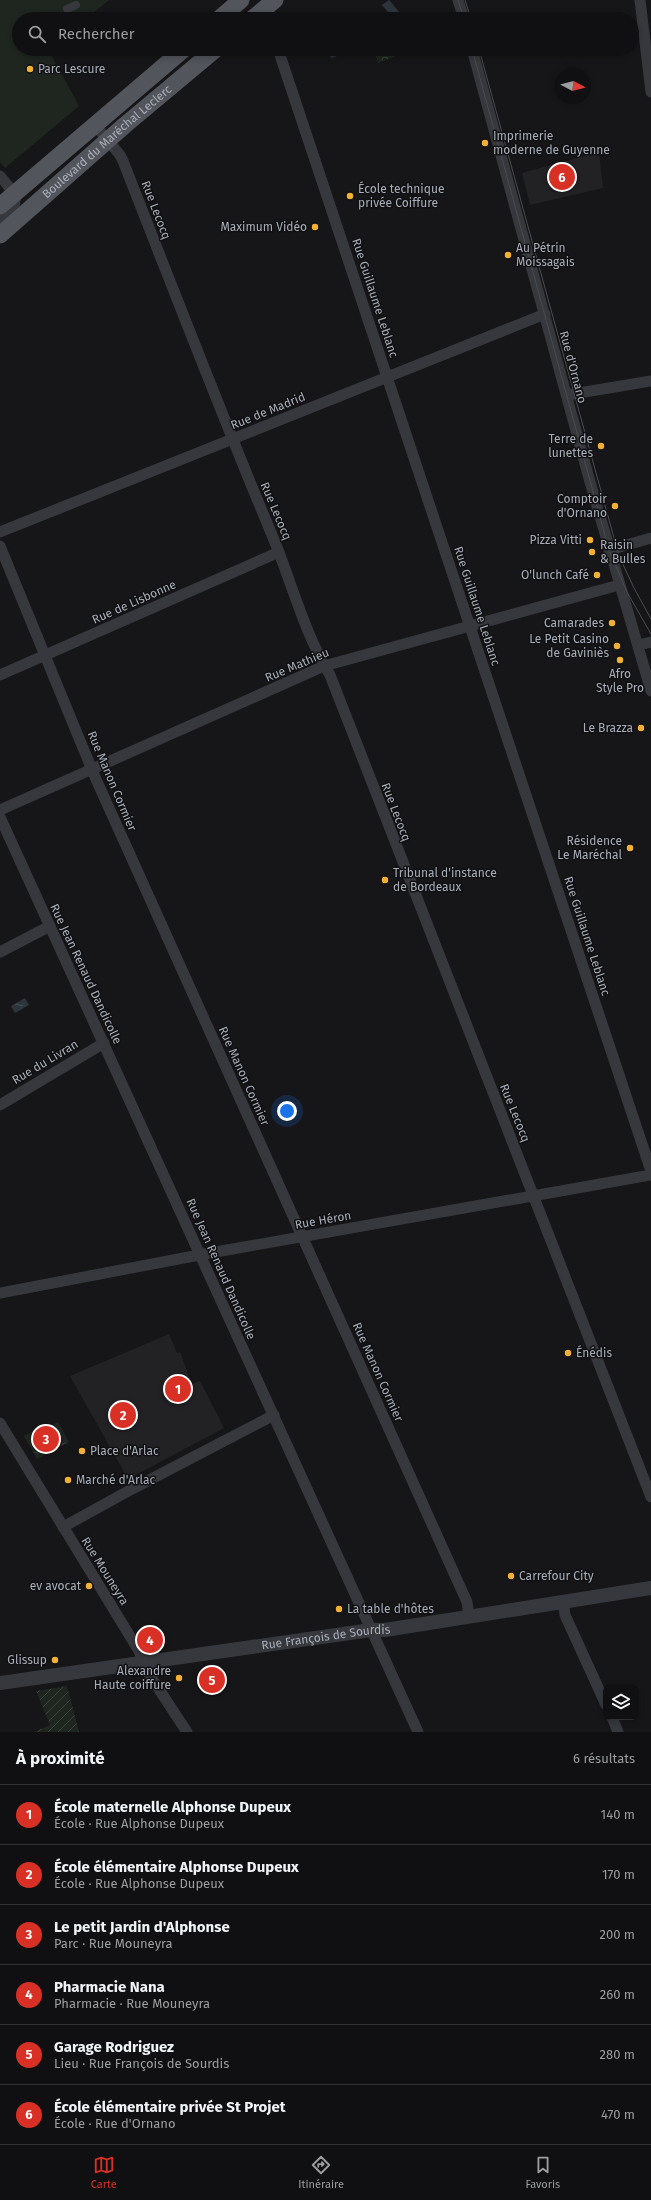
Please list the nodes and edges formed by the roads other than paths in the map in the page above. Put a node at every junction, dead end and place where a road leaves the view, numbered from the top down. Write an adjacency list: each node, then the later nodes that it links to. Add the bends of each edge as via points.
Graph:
1 (241, 0): 5 (main road)
2 (275, 0): 6 (main road)
3 (458, 0): 7 (street)
4 (640, 0): 12 (street)
5 (227, 12)
6 (264, 12)
7 (462, 12)
8 (176, 56): 13 (main road, Boulevard du Maréchal Leclerc)
9 (208, 56): 14 (main road, Boulevard du Maréchal Leclerc)
10 (280, 56): 21 (street, Rue Guillaume Leblanc)
11 (474, 56): 20 (street, Rue d'Ornano)
12 (651, 92)
13 (95, 125): 14 (street, Rue Lecocq); 16 (main road, Boulevard du Maréchal Leclerc)
14 (108, 140): 19 (main road, Boulevard du Maréchal Leclerc); 24 (street, Rue Lecocq, via 123,161)
15 (0, 176): 16 (street)
16 (15, 194): 17 (main road, Boulevard du Maréchal Leclerc); 18 (street, via 11,212)
17 (0, 206)
18 (0, 222)
19 (0, 235)
20 (545, 314): 21 (street, Rue de Madrid); 23 (street, Rue d'Ornano)
21 (387, 378): 24 (street, Rue de Madrid); 31 (street, Rue Guillaume Leblanc)
22 (651, 381): 23 (street)
23 (567, 395): 28 (street, Rue d'Ornano)
24 (232, 440): 25 (street, Rue de Madrid); 29 (street, Rue Lecocq)
25 (0, 532)
26 (651, 538): 28 (street)
27 (0, 546): 34 (street, Rue Manon Cormier)
28 (609, 550): 30 (street, Rue d'Ornano)
29 (279, 552): 34 (street, Rue de Lisbonne); 35 (street, Rue Lecocq)
30 (619, 585): 31 (street, Rue Mathieu); 33 (street, Rue d'Ornano)
31 (470, 625): 35 (street, Rue Mathieu); 45 (street, Rue Guillaume Leblanc)
32 (651, 642): 33 (street)
33 (639, 645): 37 (street, Rue d'Ornano)
34 (45, 656): 36 (street, Rue de Lisbonne); 38 (street, Rue Manon Cormier)
35 (324, 666): 38 (street, Rue Mathieu); 47 (street, Rue Lecocq, via 330,674)
36 (0, 676)
37 (651, 690)
38 (91, 769): 39 (street, Rue Mathieu); 48 (street, Rue Manon Cormier)
39 (0, 810)
40 (0, 817): 41 (street, Rue Jean Renaud Dandicolle)
41 (50, 926): 42 (street); 43 (street, Rue Jean Renaud Dandicolle)
42 (0, 952)
43 (104, 1043): 44 (street, Rue du Livran); 49 (street, Rue Jean Renaud Dandicolle)
44 (0, 1105)
45 (651, 1171)
46 (651, 1175): 47 (street, Rue Héron)
47 (534, 1196): 48 (street, Rue Héron); 53 (street, Rue Lecocq)
48 (303, 1237): 49 (street, Rue Héron); 57 (street, Rue Manon Cormier, via 467,1602)
49 (201, 1255): 50 (street, Rue Héron); 51 (street, Rue Jean Renaud Dandicolle)
50 (0, 1293)
51 (274, 1415): 54 (street); 58 (street, Rue Jean Renaud Dandicolle)
52 (0, 1423): 54 (street, Rue Mouneyra)
53 (651, 1497)
54 (63, 1527): 59 (street, Rue Mouneyra)
55 (651, 1588): 56 (street, Rue François de Sourdis)
56 (563, 1601): 57 (street, Rue François de Sourdis); 61 (street, via 565,1615)
57 (470, 1615): 58 (street, Rue François de Sourdis, via 385,1630)
58 (371, 1630): 59 (street, Rue François de Sourdis); 64 (street, Rue Jean Renaud Dandicolle)
59 (144, 1663): 60 (street, Rue François de Sourdis); 63 (street, Rue Mouneyra)
60 (0, 1683)
61 (603, 1698)
62 (613, 1720): 65 (street)
63 (183, 1731)
64 (418, 1732)
65 (618, 1732)

